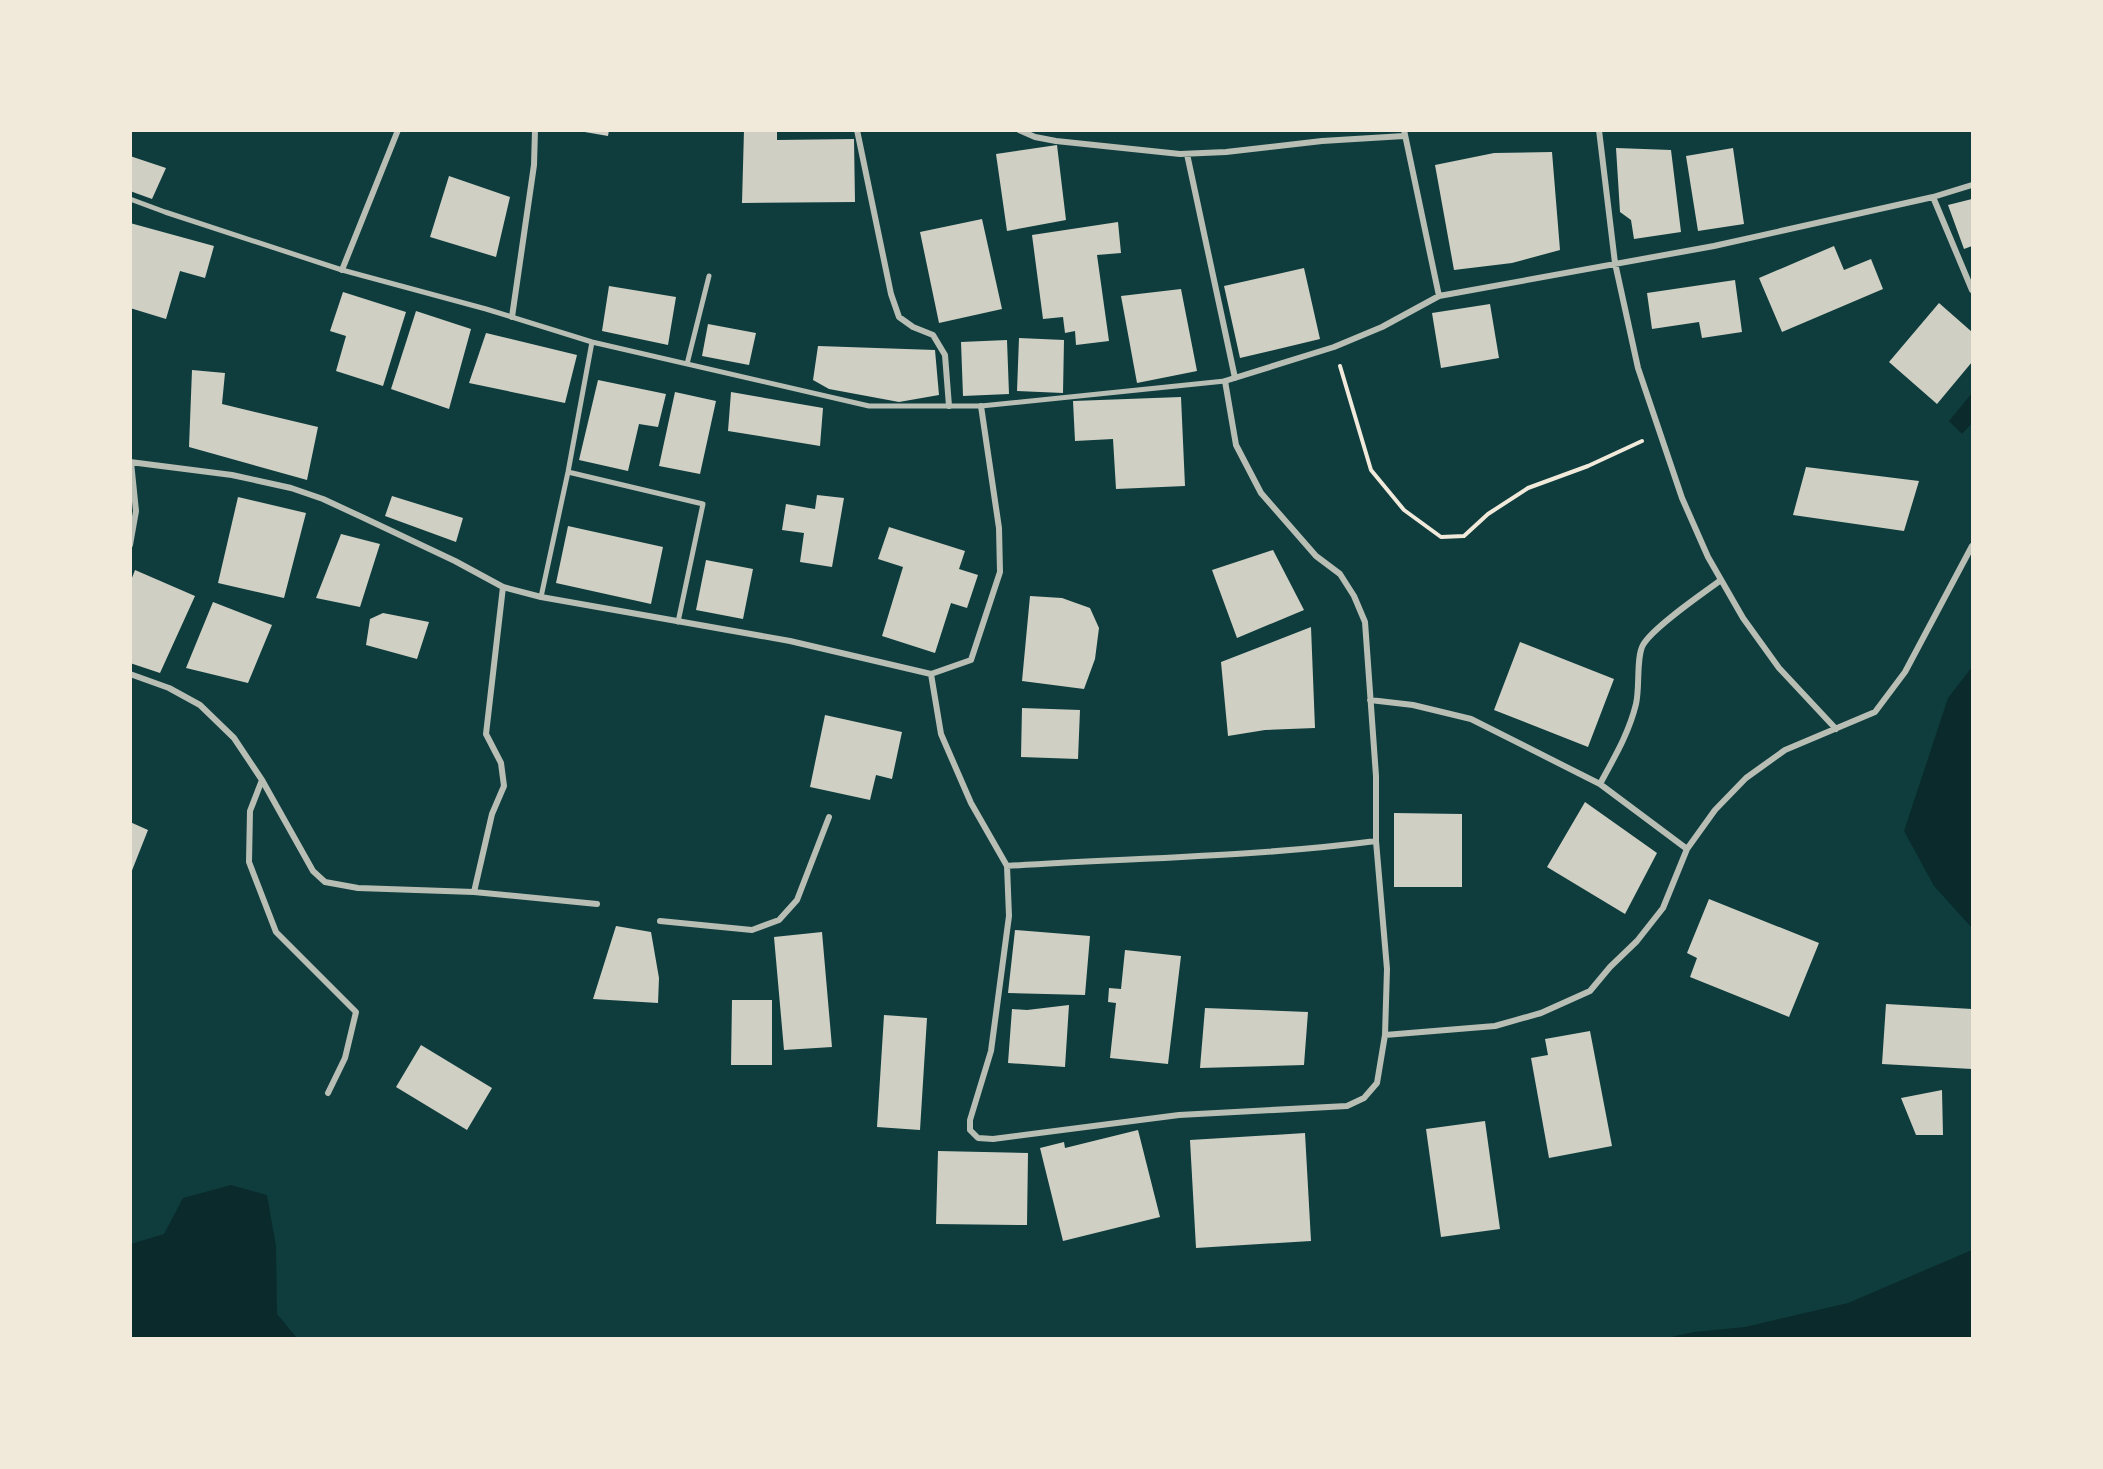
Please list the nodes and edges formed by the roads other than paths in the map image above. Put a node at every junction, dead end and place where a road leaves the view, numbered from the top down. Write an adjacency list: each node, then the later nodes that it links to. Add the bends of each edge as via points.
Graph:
1 (398, 130): 12 (street)
2 (535, 130): 16 (street, via 534,165)
3 (857, 130): 21 (street, via 891,294 899,317 933,335 945,355)
4 (1019, 130): 7 (street, via 1056,141)
5 (1599, 130): 11 (street)
6 (1404, 133): 7 (street); 15 (street)
7 (1187, 154): 19 (street)
8 (1972, 185): 9 (street)
9 (1933, 196): 11 (street, via 1714,246); 14 (street)
10 (130, 199): 12 (street)
11 (1615, 263): 15 (street); 27 (street, via 1638,369 1659,434 1682,498)
12 (342, 270): 16 (street)
13 (709, 276): 18 (street)
14 (1972, 290)
15 (1439, 296): 19 (street, via 1334,347)
16 (512, 317): 17 (street)
17 (592, 342): 18 (street); 24 (street)
18 (687, 363): 21 (street, via 870,406)
19 (1235, 378): 20 (street)
20 (1225, 381): 22 (street); 33 (street, via 1236,445 1261,493 1316,556 1340,574 1354,596 1365,622)
21 (949, 406): 22 (street)
22 (981, 406): 32 (street, via 999,528 1000,572 971,660)
23 (131, 462): 25 (street, via 136,511); 28 (street, via 232,475 323,499)
24 (568, 472): 29 (street); 30 (street, via 703,504)
25 (130, 545)
26 (1972, 546): 34 (street, via 1905,672 1875,712)
27 (1721, 580): 34 (street, via 1779,668); 36 (street, via 1643,644 1636,703 1623,741)
28 (503, 587): 29 (street); 41 (street, via 486,734 501,763 504,786 492,814)
29 (541, 597): 30 (street)
30 (678, 622): 32 (street, via 790,641)
31 (130, 674): 35 (street, via 201,705 234,738)
32 (930, 674): 40 (street, via 941,734 971,803)
33 (1370, 700): 36 (street, via 1413,705 1471,719); 38 (street)
34 (1836, 729): 39 (street, via 1785,750 1746,778 1715,810)
35 (262, 780): 41 (street, via 313,871 325,882 357,888); 45 (street, via 250,811 249,862 276,932 356,1012 345,1058)
36 (1600, 784): 39 (street)
37 (829, 817): 43 (street, via 797,900 779,920 752,930)
38 (1376, 841): 40 (street, via 1228,855); 44 (street, via 1387,969)
39 (1687, 849): 44 (street, via 1663,908 1590,991 1541,1013 1495,1026)
40 (1007, 866): 44 (street, via 1009,916 991,1051 970,1120 970,1130 978,1138 1179,1115 1347,1106 1364,1098 1377,1083)
41 (474, 892): 42 (street)
42 (597, 904)
43 (660, 921)
44 (1385, 1035)
45 (328, 1093)

